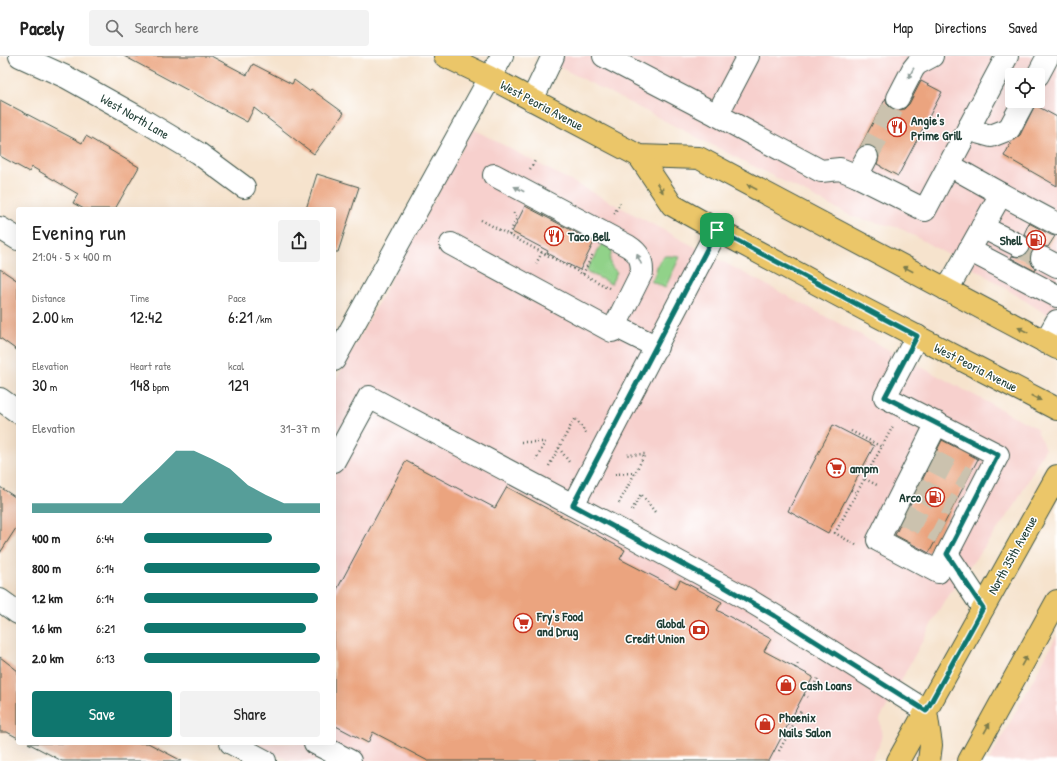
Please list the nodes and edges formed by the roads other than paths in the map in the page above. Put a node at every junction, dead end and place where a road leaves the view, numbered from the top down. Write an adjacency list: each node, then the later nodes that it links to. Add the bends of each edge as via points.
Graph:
1 (20, 56): 18 (street, West North Lane, via 66,77 198,152)
2 (444, 56): 9 (main road, West Peoria Avenue)
3 (502, 56): 9 (street)
4 (553, 56): 11 (street)
5 (604, 56): 13 (street)
6 (748, 56): 13 (street)
7 (932, 56): 10 (street, one-way to 10, via 913,68)
8 (1007, 56): 14 (street)
9 (489, 78): 11 (main road, West Peoria Avenue); 35 (street)
10 (898, 98)
11 (532, 100): 15 (main road, West Peoria Avenue)
12 (1020, 108): 14 (street, via 1009,129 991,136)
13 (716, 114): 16 (street, via 821,171 862,166 925,210)
14 (969, 127): 16 (street)
15 (638, 156): 23 (main road, West Peoria Avenue, one-way to 23, via 672,205); 28 (main road, West Peoria Avenue, one-way to 15, via 699,158)
16 (949, 164): 19 (street)
17 (494, 175): 31 (street, one-way to 17, via 642,272 642,264 635,251)
18 (244, 187)
19 (1001, 194): 20 (street); 21 (street)
20 (1057, 224)
21 (982, 227): 26 (street); 27 (street)
22 (0, 228): 24 (street)
23 (717, 230): 32 (main road, West Peoria Avenue); 34 (street)
24 (16, 238)
25 (451, 244): 31 (street, via 612,331)
26 (1018, 245)
27 (969, 250): 28 (street); 29 (street)
28 (947, 290): 33 (main road, West Peoria Avenue, one-way to 28)
29 (1057, 296)
30 (1057, 321): 33 (street)
31 (615, 326): 34 (street)
32 (917, 336): 37 (main road, West Peoria Avenue, one-way to 37); 39 (street, via 885,397)
33 (1051, 345)
34 (657, 346): 42 (street)
35 (336, 356)
36 (0, 399): 38 (street)
37 (1057, 409)
38 (16, 411)
39 (937, 423): 43 (street, via 998,455 975,482); 43 (street, via 926,457 912,485 878,540 938,572)
40 (336, 457): 42 (street, via 369,397)
41 (1057, 476): 46 (main road, North 35th Avenue)
42 (573, 505): 48 (street, via 770,612)
43 (947, 542): 46 (street)
44 (0, 600): 47 (street)
45 (1057, 601): 55 (main road, one-way to 45)
46 (983, 608): 48 (main road, North 35th Avenue)
47 (16, 612)
48 (926, 711): 53 (main road, North 35th Avenue); 54 (main road, via 931,745)
49 (235, 745): 51 (street)
50 (320, 745): 52 (street)
51 (265, 761)
52 (350, 761)
53 (898, 761)
54 (929, 761)
55 (969, 761)

